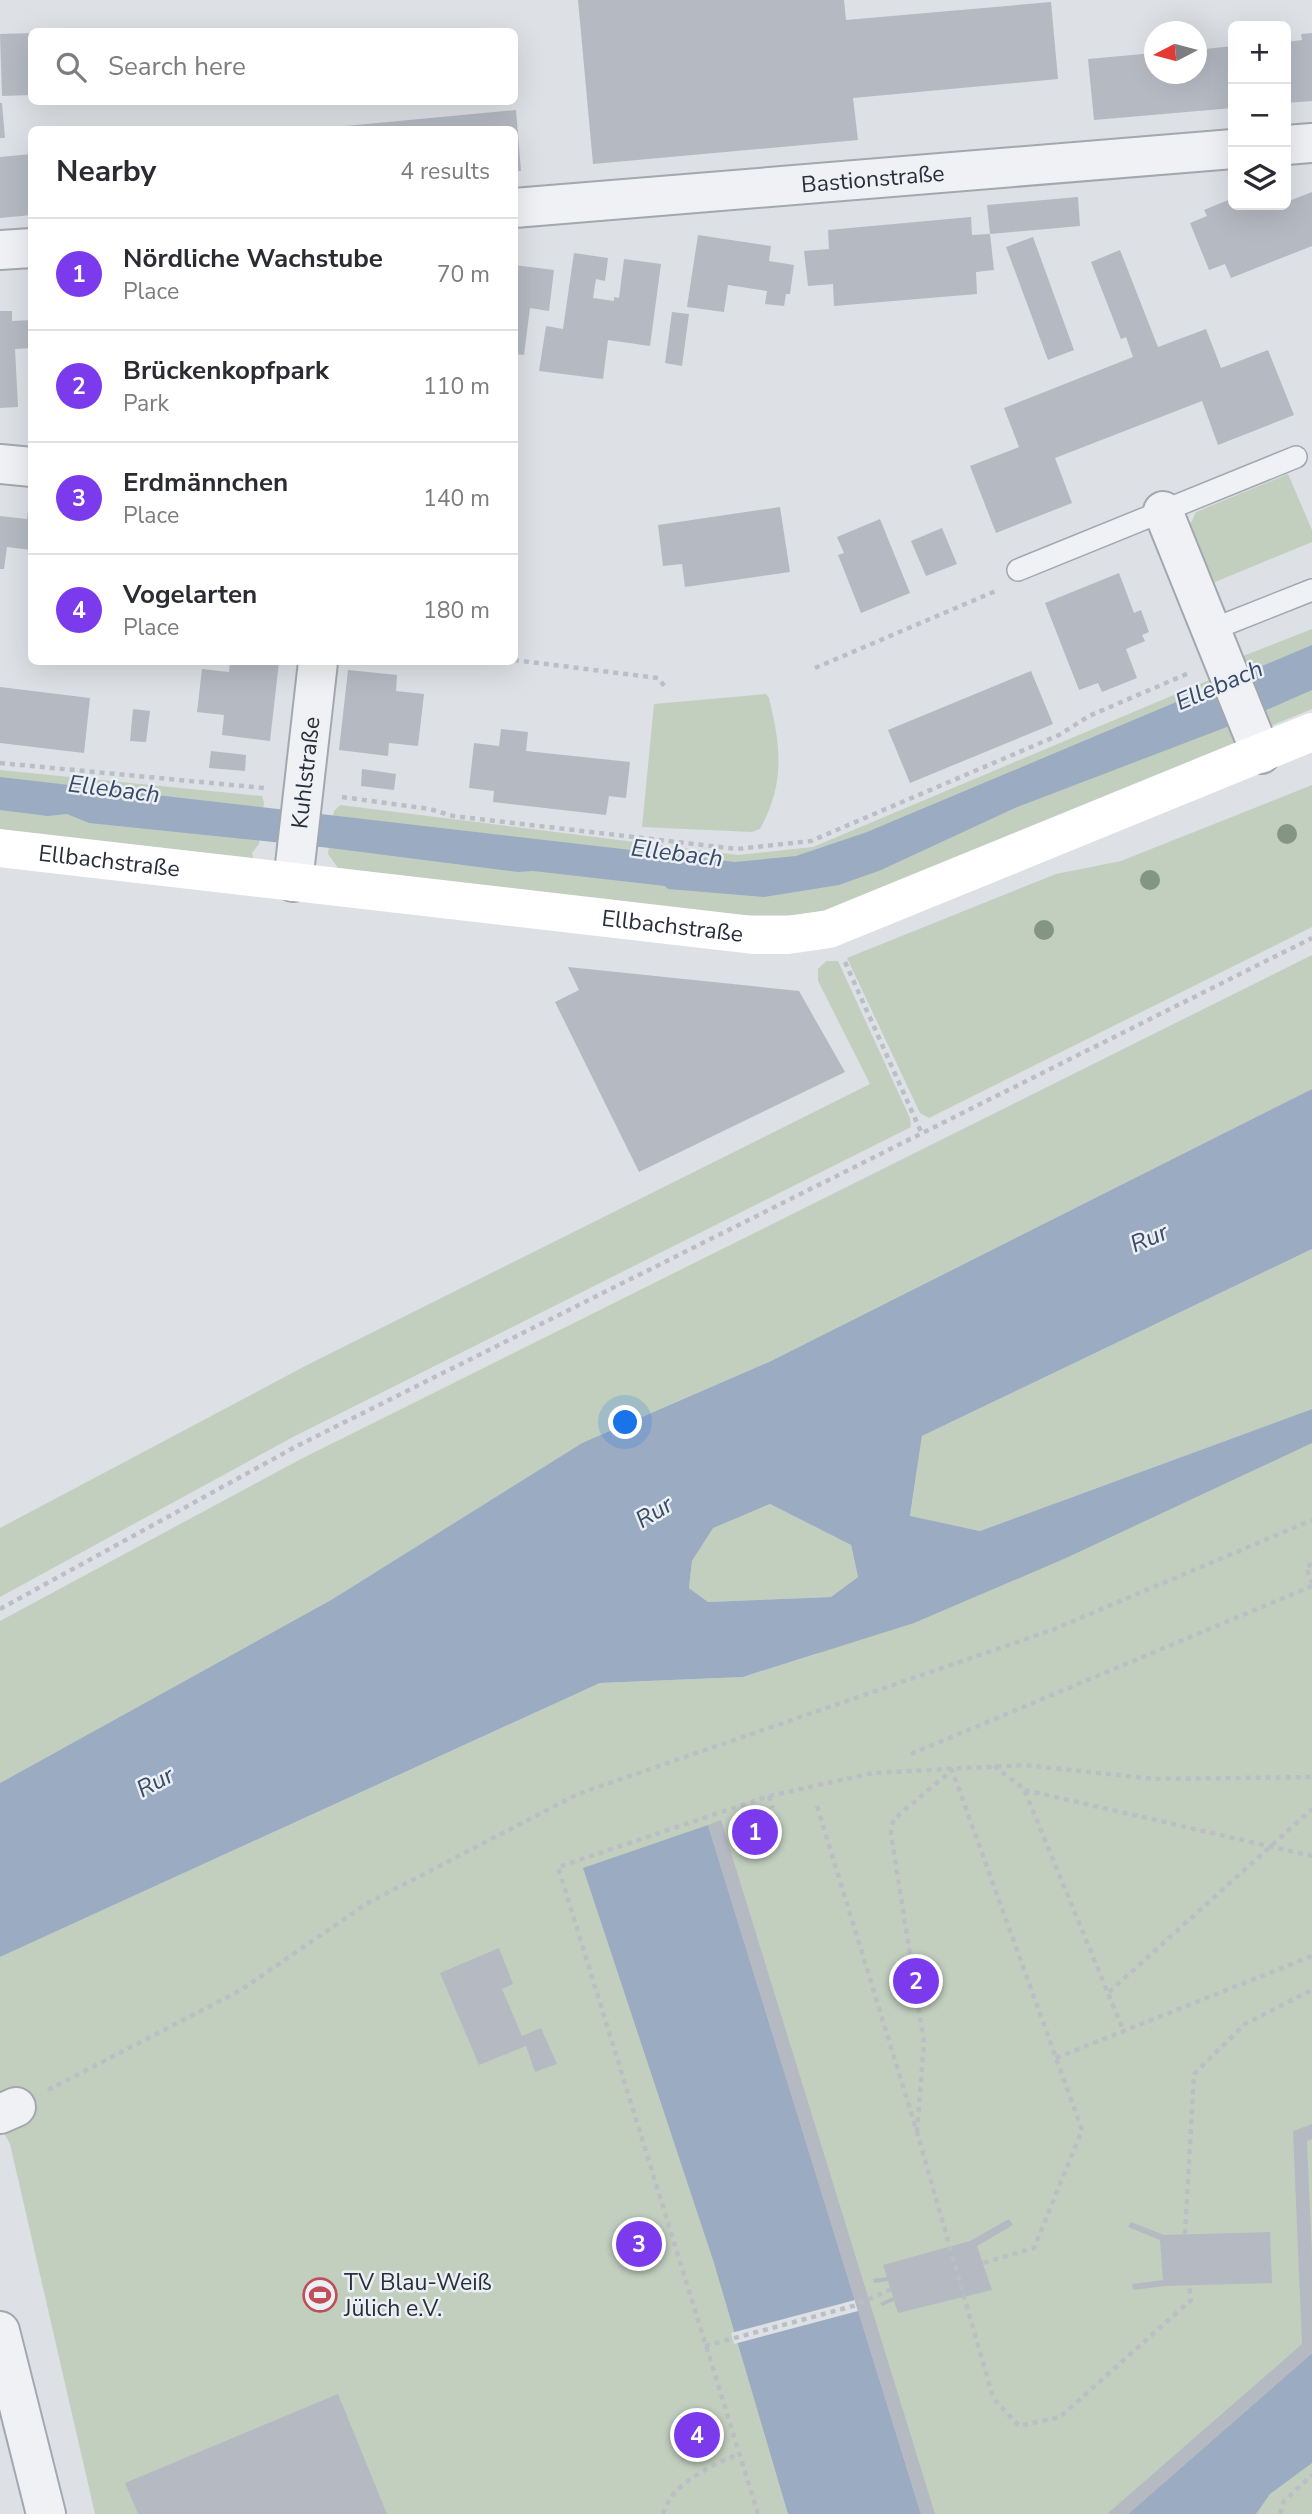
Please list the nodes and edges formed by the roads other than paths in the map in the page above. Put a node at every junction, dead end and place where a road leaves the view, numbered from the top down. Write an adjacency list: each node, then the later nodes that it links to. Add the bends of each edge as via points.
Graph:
1 (1312, 143): 2 (street)
2 (1291, 145)
3 (1228, 149): 4 (street, Bastionstraße)
4 (518, 208)
5 (28, 248): 6 (street)
6 (0, 250)
7 (1296, 457): 10 (lane)
8 (0, 464): 9 (street)
9 (28, 467)
10 (1163, 511): 11 (lane); 13 (street)
11 (1018, 570)
12 (1312, 590): 13 (lane)
13 (1221, 653): 16 (street)
14 (318, 665): 18 (street, Kuhlstraße)
15 (1312, 732): 16 (main road, Ellbachstraße)
16 (1256, 741): 18 (main road, Ellbachstraße, via 829,929 753,935)
17 (0, 848): 18 (main road, Ellbachstraße)
18 (295, 864)
19 (0, 2331): 20 (street)
20 (46, 2514)

